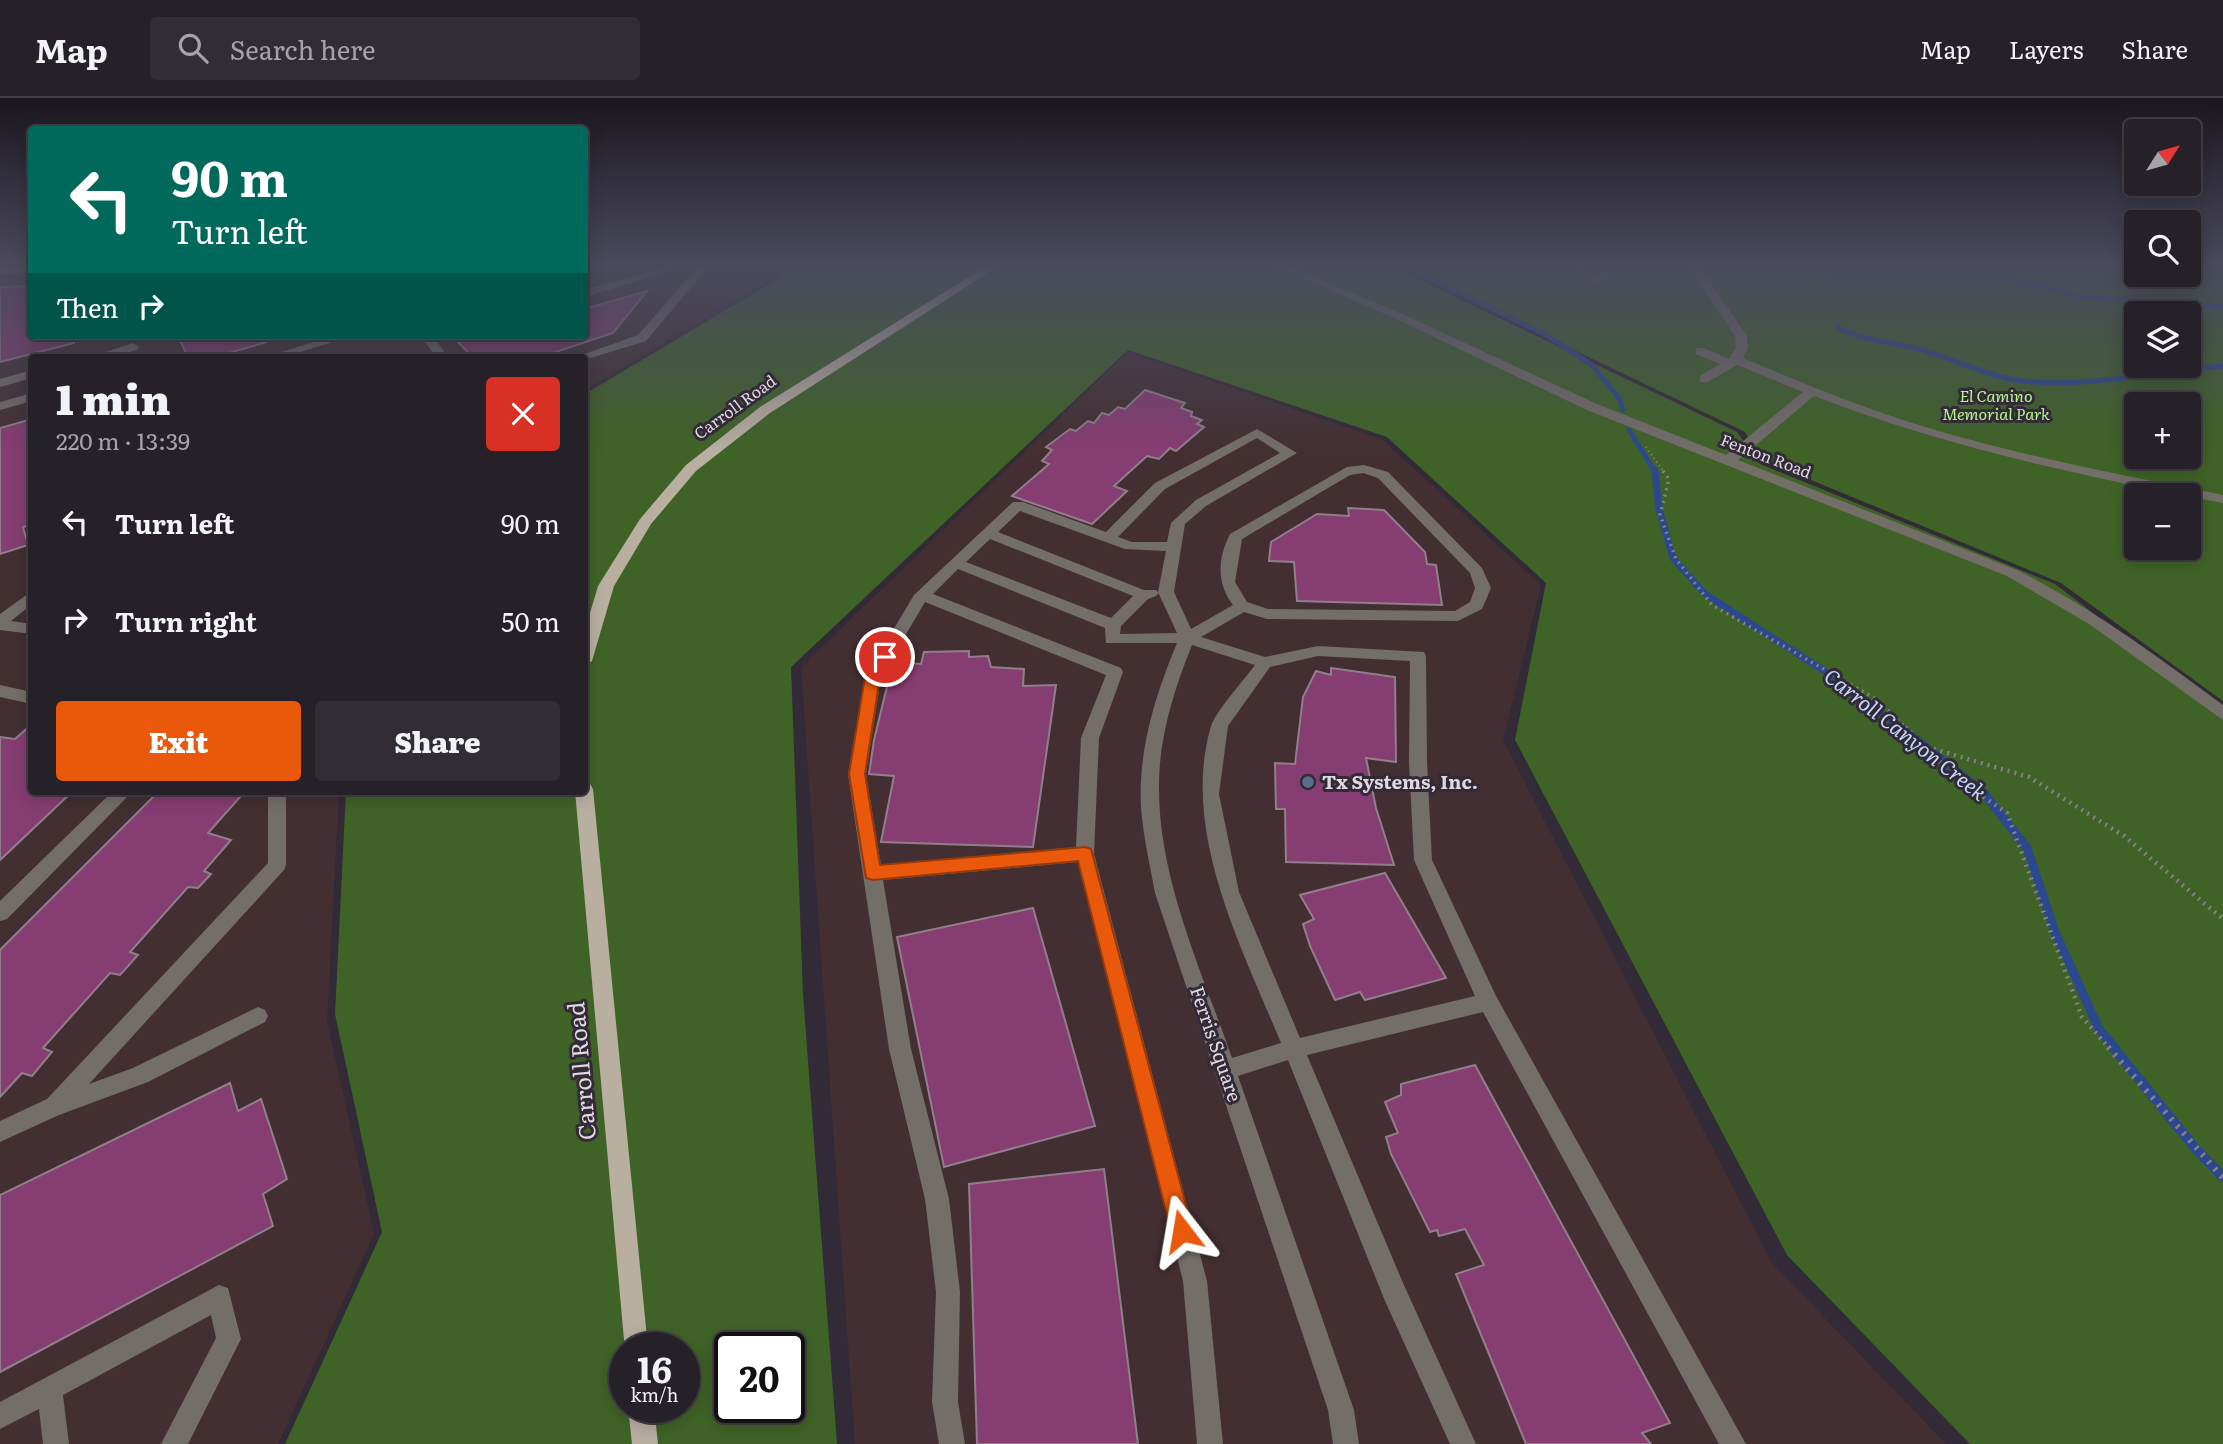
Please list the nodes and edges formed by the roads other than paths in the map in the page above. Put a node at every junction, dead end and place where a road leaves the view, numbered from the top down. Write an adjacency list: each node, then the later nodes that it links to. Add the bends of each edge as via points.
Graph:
1 (651, 328): 12 (street, via 642,338)
2 (895, 328): 36 (main road, Carroll Road, via 765,410 691,467 645,522 606,586)
3 (1423, 328): 20 (street, Fenton Road, via 1592,407)
4 (1735, 328): 13 (street, via 1741,336)
5 (333, 340): 7 (street)
6 (1728, 342): 13 (street)
7 (313, 346): 11 (street)
8 (133, 347): 10 (street)
9 (1700, 351): 13 (street)
10 (107, 354)
11 (282, 354)
12 (588, 355)
13 (1736, 358): 15 (street); 17 (street)
14 (28, 375): 16 (street)
15 (1704, 379)
16 (0, 383)
17 (1812, 391): 20 (street); 21 (street, via 1904,425 1998,452)
18 (28, 398): 19 (street)
19 (0, 406)
20 (1729, 460): 41 (street, Fenton Road, via 1975,557 2056,594)
21 (2223, 499)
22 (988, 533): 23 (street, via 1018,505); 25 (street); 27 (street)
23 (1108, 539): 24 (street, via 1130,546); 24 (street, via 1160,486 1257,433 1290,453 1201,503 1178,523)
24 (1173, 547): 26 (street)
25 (956, 563): 28 (street); 34 (street)
26 (1166, 592): 27 (street); 35 (street)
27 (1143, 594): 34 (street)
28 (922, 595): 37 (street); 46 (street, via 873,677 857,774)
29 (25, 601): 30 (street); 32 (street)
30 (0, 603)
31 (1242, 606): 31 (street, via 1226,582 1235,537 1347,471 1364,469 1383,475 1477,570 1483,588 1477,605 1458,616 1267,614); 35 (street)
32 (0, 623): 33 (street)
33 (28, 628)
34 (1112, 632): 35 (street); 37 (street)
35 (1187, 638): 38 (street); 51 (street, Ferris Square, via 1154,732 1150,807 1165,892)
36 (588, 647)
37 (1091, 662): 45 (street, via 1115,672 1090,738)
38 (1265, 663): 48 (street, via 1318,651 1418,656 1423,860); 50 (street, via 1220,725 1210,794 1229,892)
39 (0, 691): 40 (street)
40 (28, 697)
41 (2223, 713)
42 (120, 795): 47 (street)
43 (277, 795): 52 (street, via 277,864)
44 (585, 795): 54 (main road, Carroll Road)
45 (1085, 854): 46 (street); 62 (street, via 1195,1281)
46 (873, 873): 61 (street, via 900,1049 937,1199 948,1292 945,1402)
47 (0, 913)
48 (1488, 1002): 50 (street); 65 (street)
49 (258, 1016): 52 (street, via 140,1075)
50 (1292, 1049): 51 (street); 64 (street)
51 (1225, 1070): 63 (street, Ferris Square, via 1341,1410)
52 (55, 1106): 53 (street)
53 (0, 1132)
54 (635, 1332)
55 (49, 1389): 56 (street); 58 (street); 59 (street, via 219,1297 229,1339)
56 (0, 1416)
57 (643, 1423): 60 (main road)
58 (56, 1444)
59 (174, 1444)
60 (645, 1444)
61 (952, 1444)
62 (1210, 1444)
63 (1346, 1444)
64 (1462, 1444)
65 (1733, 1444)

